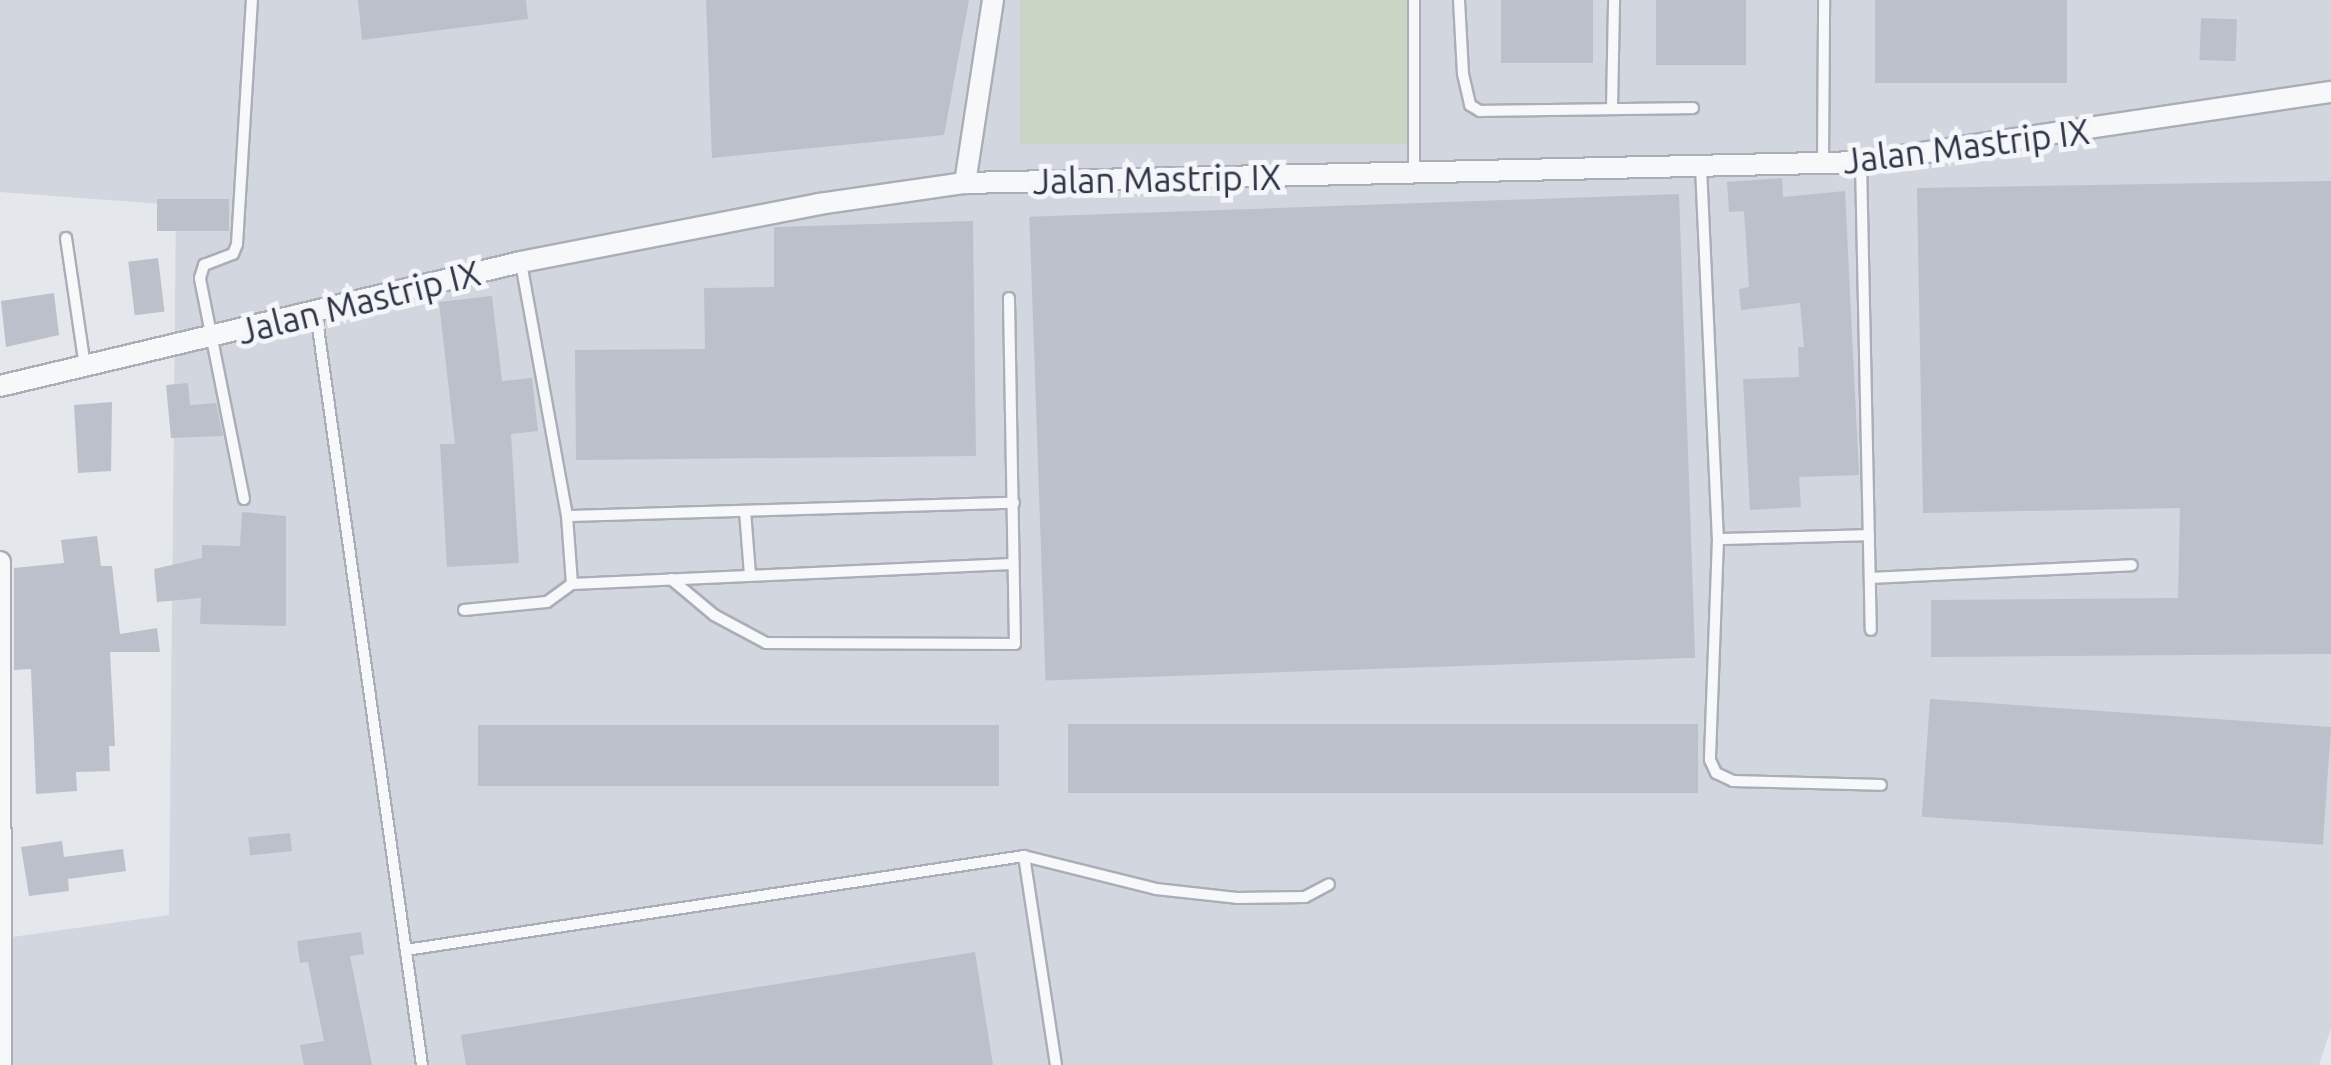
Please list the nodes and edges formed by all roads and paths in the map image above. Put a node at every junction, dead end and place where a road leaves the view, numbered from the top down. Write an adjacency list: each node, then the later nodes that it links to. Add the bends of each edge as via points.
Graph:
1 (252, 0): 19 (lane, via 237,244 233,254 204,264 200,278)
2 (993, 0): 14 (street)
3 (1414, 0): 13 (lane)
4 (1459, 0): 8 (lane, via 1470,105 1480,111)
5 (1614, 0): 8 (lane)
6 (1824, 0): 11 (lane)
7 (2331, 92): 10 (street, Jalan Mastrip IX)
8 (1612, 108): 9 (lane)
9 (1693, 108)
10 (1861, 162): 11 (street, Jalan Mastrip IX); 26 (lane)
11 (1823, 163): 12 (street, Jalan Mastrip IX)
12 (1701, 167): 13 (street, Jalan Mastrip IX); 27 (lane)
13 (1414, 173): 14 (street, Jalan Mastrip IX)
14 (965, 183): 16 (street, Jalan Mastrip IX)
15 (66, 238): 20 (lane)
16 (520, 262): 18 (street, Jalan Mastrip IX); 25 (lane)
17 (1009, 298): 23 (lane)
18 (316, 314): 19 (street, Jalan Mastrip IX); 40 (lane)
19 (213, 340): 20 (street, Jalan Mastrip IX); 22 (lane)
20 (85, 369): 21 (street, Jalan Mastrip IX)
21 (0, 386)
22 (244, 499)
23 (1014, 503): 24 (lane); 29 (lane)
24 (745, 511): 25 (lane); 31 (lane)
25 (568, 516): 34 (lane)
26 (1869, 535): 27 (lane); 33 (lane)
27 (1718, 539): 37 (lane, via 1710,644 1710,760 1716,773 1733,781)
28 (0, 562): 41 (street)
29 (1012, 564): 31 (lane); 32 (lane, via 1018,633 1015,644 1001,646 766,644 714,616)
30 (2132, 565): 33 (lane)
31 (750, 574): 32 (lane)
32 (672, 578): 34 (lane)
33 (1870, 578): 36 (lane)
34 (572, 584): 35 (lane, via 546,602)
35 (464, 610)
36 (1871, 630)
37 (1881, 785)
38 (1024, 856): 39 (lane, via 1156,889 1237,898 1305,897); 40 (lane); 43 (lane)
39 (1329, 884)
40 (406, 950): 42 (lane)
41 (1, 1065)
42 (422, 1065)
43 (1056, 1065)

